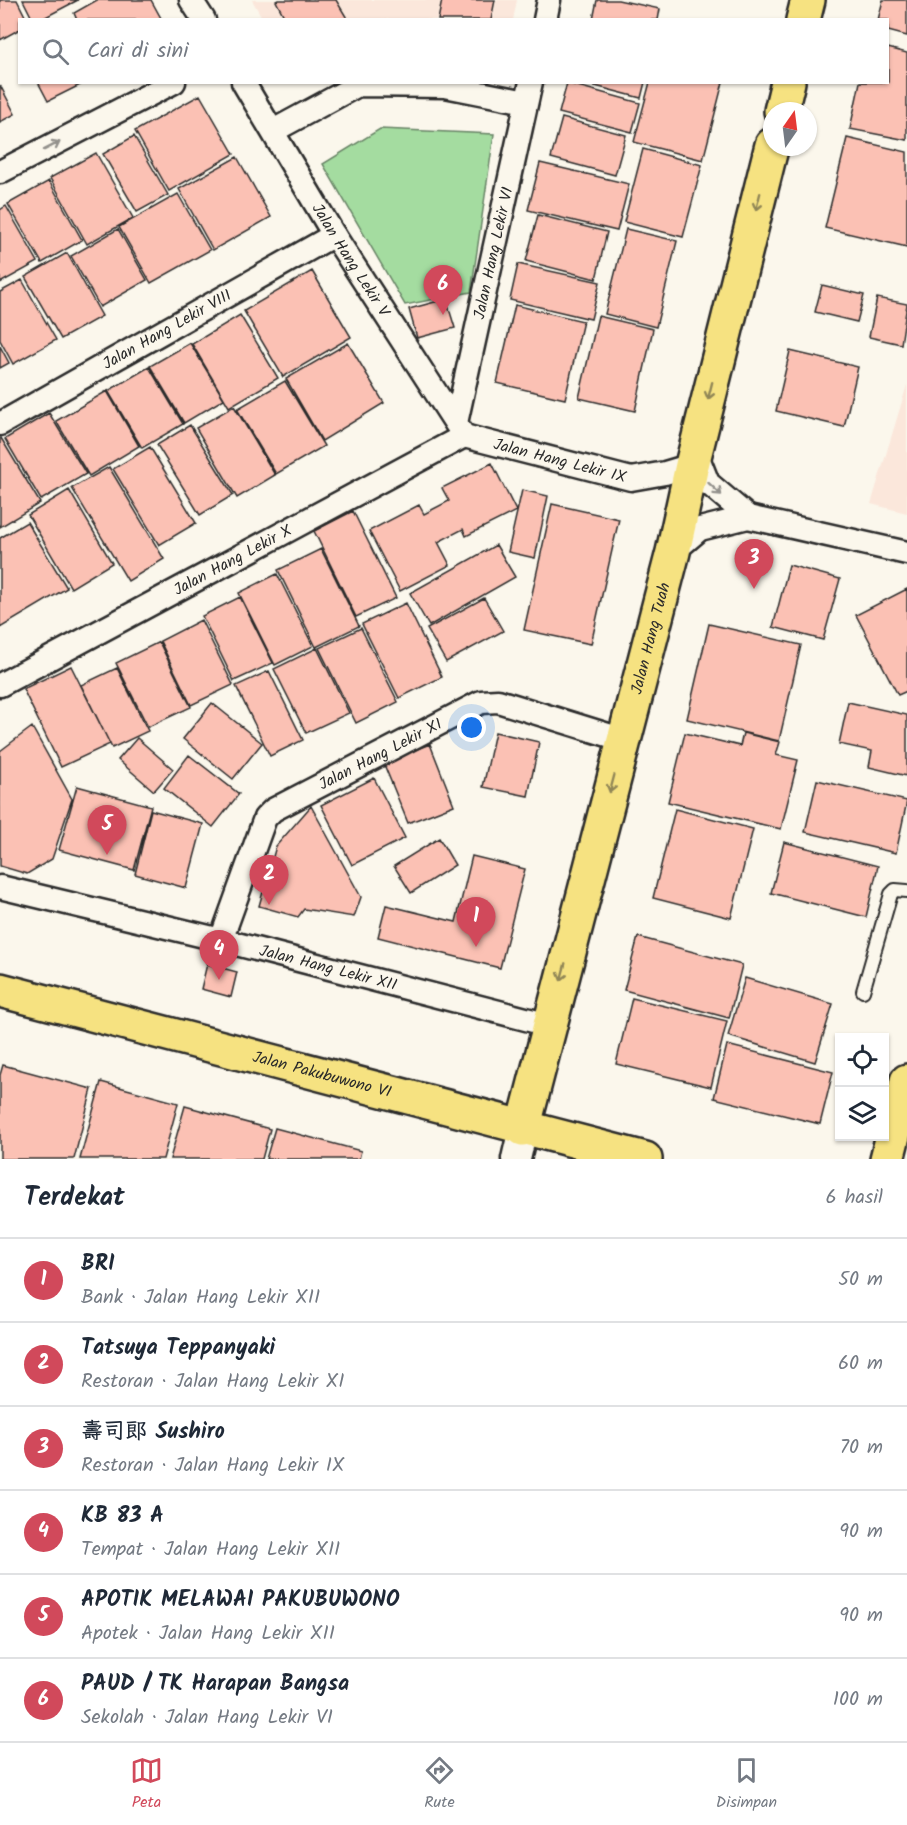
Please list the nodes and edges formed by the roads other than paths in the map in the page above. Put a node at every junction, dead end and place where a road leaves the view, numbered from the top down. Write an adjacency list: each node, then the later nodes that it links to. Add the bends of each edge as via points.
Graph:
1 (192, 0): 4 (street)
2 (549, 0): 5 (street)
3 (808, 0): 6 (main road)
4 (203, 18)
5 (545, 18)
6 (804, 18)
7 (170, 84): 14 (street, one-way to 7)
8 (244, 84): 12 (street, Jalan Hang Lekir V)
9 (787, 84): 11 (main road)
10 (528, 92): 12 (street, via 358,85); 17 (street, Jalan Hang Lekir VI)
11 (782, 102)
12 (273, 130): 15 (street, Jalan Hang Lekir V)
13 (769, 156): 18 (main road, Jalan Hang Tuah, one-way to 18)
14 (0, 172)
15 (334, 235): 16 (street, Jalan Hang Lekir VIII); 17 (street, Jalan Hang Lekir V)
16 (0, 424)
17 (460, 430): 18 (street, Jalan Hang Lekir IX, via 631,479 665,473); 22 (street, Jalan Hang Lekir X)
18 (694, 457): 19 (street, one-way to 19, via 708,483); 20 (main road, Jalan Hang Tuah)
19 (748, 517): 20 (street, via 700,529); 21 (street)
20 (673, 552): 23 (main road, Jalan Hang Tuah)
21 (907, 553)
22 (0, 685)
23 (624, 740): 26 (street, Jalan Hang Lekir XI, via 498,701 481,702 273,810 265,818); 29 (main road, Jalan Hang Tuah, one-way to 29)
24 (0, 887): 26 (street, Jalan Hang Lekir XII)
25 (907, 891): 28 (lane, via 895,890 891,894)
26 (221, 940): 29 (street, Jalan Hang Lekir XII)
27 (0, 990): 31 (main road, Jalan Pakubuwono VI)
28 (862, 991)
29 (549, 1025): 31 (main road, Jalan Hang Tuah)
30 (907, 1081): 33 (main road)
31 (520, 1144): 32 (main road, Jalan Pakubuwono VI)
32 (645, 1159)
33 (887, 1159)

